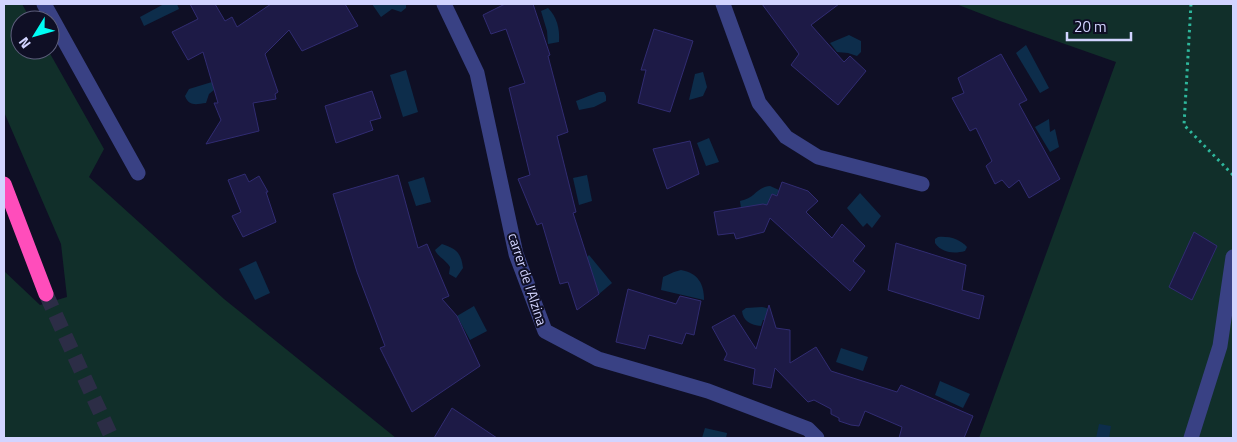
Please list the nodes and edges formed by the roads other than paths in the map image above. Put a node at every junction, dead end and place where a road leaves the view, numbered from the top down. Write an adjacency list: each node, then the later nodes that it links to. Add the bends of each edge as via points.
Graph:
1 (44, 4): 4 (street)
2 (444, 4): 9 (street, carrer de l'Alzina, via 477,73 516,254 545,331 598,359 708,391 808,429)
3 (723, 4): 6 (street, via 759,102 786,137 818,157)
4 (138, 173)
5 (4, 184): 8 (highway)
6 (922, 184)
7 (1233, 257): 10 (street, via 1220,346)
8 (46, 294)
9 (817, 438)
10 (1191, 438)

